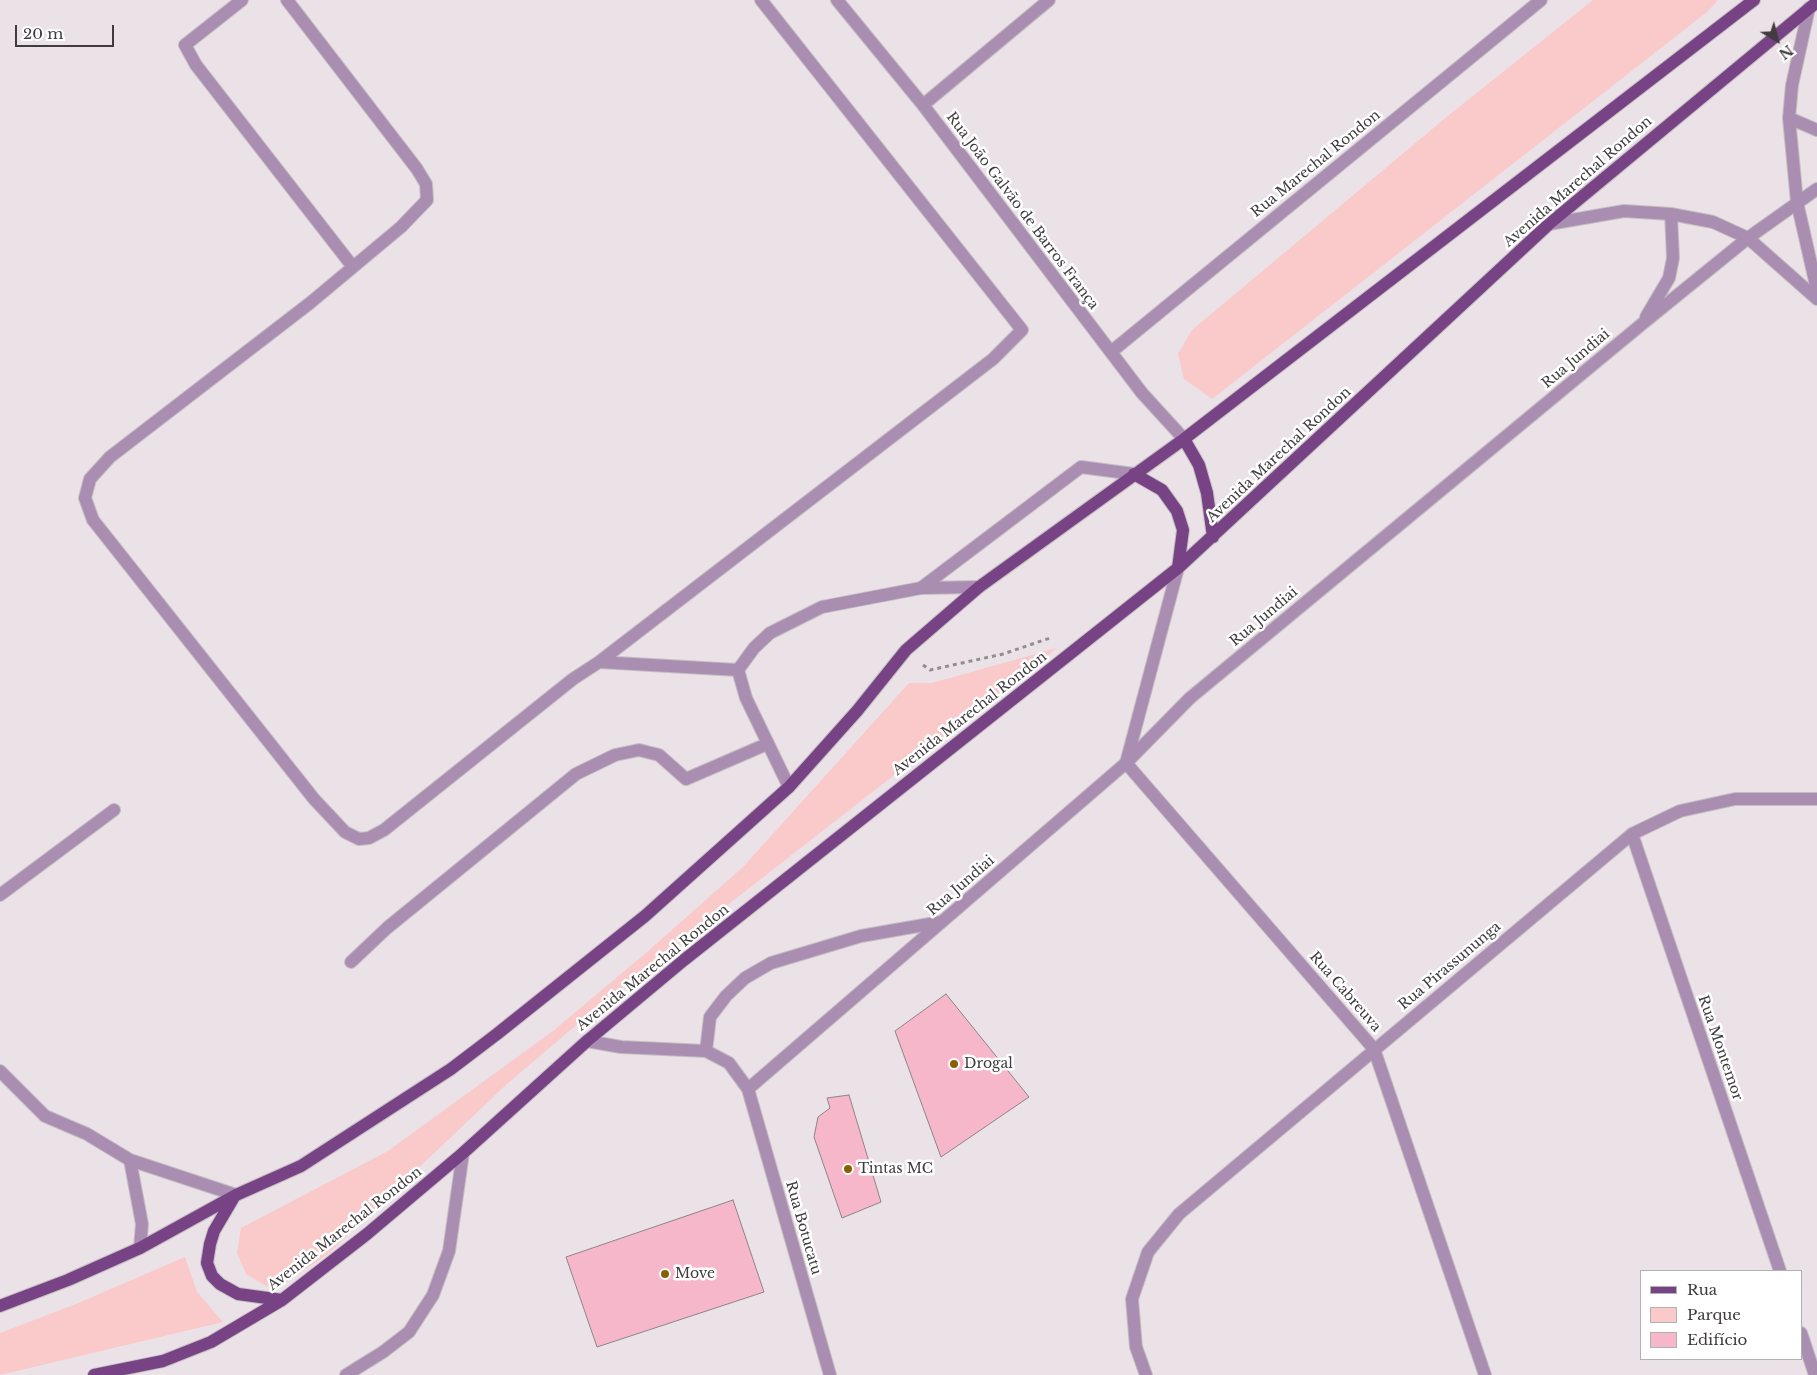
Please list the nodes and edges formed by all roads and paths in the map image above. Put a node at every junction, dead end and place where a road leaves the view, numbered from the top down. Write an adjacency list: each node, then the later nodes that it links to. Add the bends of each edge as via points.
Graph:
1 (242, 0): 17 (street, via 185,45 196,65)
2 (287, 0): 17 (street, via 426,184 427,200 401,227)
3 (761, 0): 30 (street, via 1022,330 992,359)
4 (837, 0): 9 (street, Rua João Galvão de Barros França)
5 (1049, 0): 9 (street)
6 (1540, 0): 21 (street, Rua Marechal Rondon)
7 (1750, 2): 22 (main road)
8 (1813, 5): 10 (street, via 1792,85); 15 (main road, Avenida Marechal Rondon)
9 (923, 105): 21 (street, Rua João Galvão de Barros França)
10 (1789, 118): 11 (street); 13 (street)
11 (1817, 130)
12 (1817, 189): 13 (street, Rua Jundiai)
13 (1797, 202): 16 (street, Rua Jundiai); 18 (street)
14 (1671, 214): 15 (street, via 1624,211); 16 (street, via 1713,222); 20 (street, via 1673,258 1669,278)
15 (1548, 224): 24 (main road, Avenida Marechal Rondon)
16 (1748, 238): 19 (street); 20 (street, Rua Jundiai)
17 (353, 267): 30 (street, via 110,457 90,479 85,498 93,520 314,799 345,832 359,839 384,830 573,679)
18 (1817, 290)
19 (1817, 299)
20 (1642, 324): 33 (street, Rua Jundiai, via 1190,698)
21 (1111, 352): 22 (street, Rua João Galvão de Barros França, via 1142,393)
22 (1184, 439): 23 (main road); 24 (main road, via 1199,465 1207,493)
23 (1134, 474): 25 (main road, via 1162,490 1177,512 1183,530); 26 (main road); 27 (street, via 1081,467)
24 (1213, 537): 25 (main road, Avenida Marechal Rondon)
25 (1178, 568): 28 (main road, Avenida Marechal Rondon); 33 (street)
26 (979, 587): 27 (street); 29 (main road)
27 (920, 588): 31 (street, via 822,607 795,619 765,638)
28 (1082, 644): 29 (path, via 1074,630 1003,654 930,670); 41 (main road, Avenida Marechal Rondon)
29 (906, 650): 34 (main road)
30 (599, 662): 31 (street)
31 (738, 670): 32 (street, via 746,698)
32 (767, 744): 34 (street); 40 (street, via 686,779 659,754 640,750 615,755 576,774 387,928)
33 (1126, 763): 39 (street, Rua Jundiai); 42 (street, Rua Cabreuva)
34 (789, 787): 48 (main road, via 645,916 451,1069 301,1166)
35 (1817, 799): 37 (street, Rua Pirassununga, via 1735,799 1680,811)
36 (114, 810): 38 (street)
37 (1632, 834): 42 (street, Rua Pirassununga); 50 (street, Rua Montemor)
38 (0, 895)
39 (941, 922): 43 (street, via 861,936 771,963 745,978 710,1017); 45 (street, Rua Jundiai)
40 (351, 962)
41 (587, 1041): 43 (street, via 622,1047); 46 (main road, Avenida Marechal Rondon)
42 (1374, 1049): 57 (street, Rua Pirassununga, via 1179,1214 1148,1252 1132,1299 1136,1347); 58 (street, Rua Cabreuva)
43 (706, 1051): 45 (street, via 728,1063)
44 (0, 1071): 47 (street, via 45,1116 87,1134)
45 (748, 1089): 56 (street, Rua Botucatu)
46 (463, 1153): 51 (main road, Avenida Marechal Rondon); 55 (street, via 449,1251 433,1295 408,1332)
47 (130, 1160): 48 (street); 49 (street, via 142,1224)
48 (236, 1195): 49 (main road); 51 (main road, via 214,1231 210,1244 207,1263 212,1276 238,1294)
49 (140, 1248): 52 (main road)
50 (1780, 1270)
51 (282, 1300): 54 (main road, Avenida Marechal Rondon, via 211,1342 163,1361)
52 (0, 1306)
53 (1802, 1336): 59 (street)
54 (94, 1375)
55 (346, 1375)
56 (830, 1375)
57 (1146, 1375)
58 (1485, 1375)
59 (1815, 1375)

